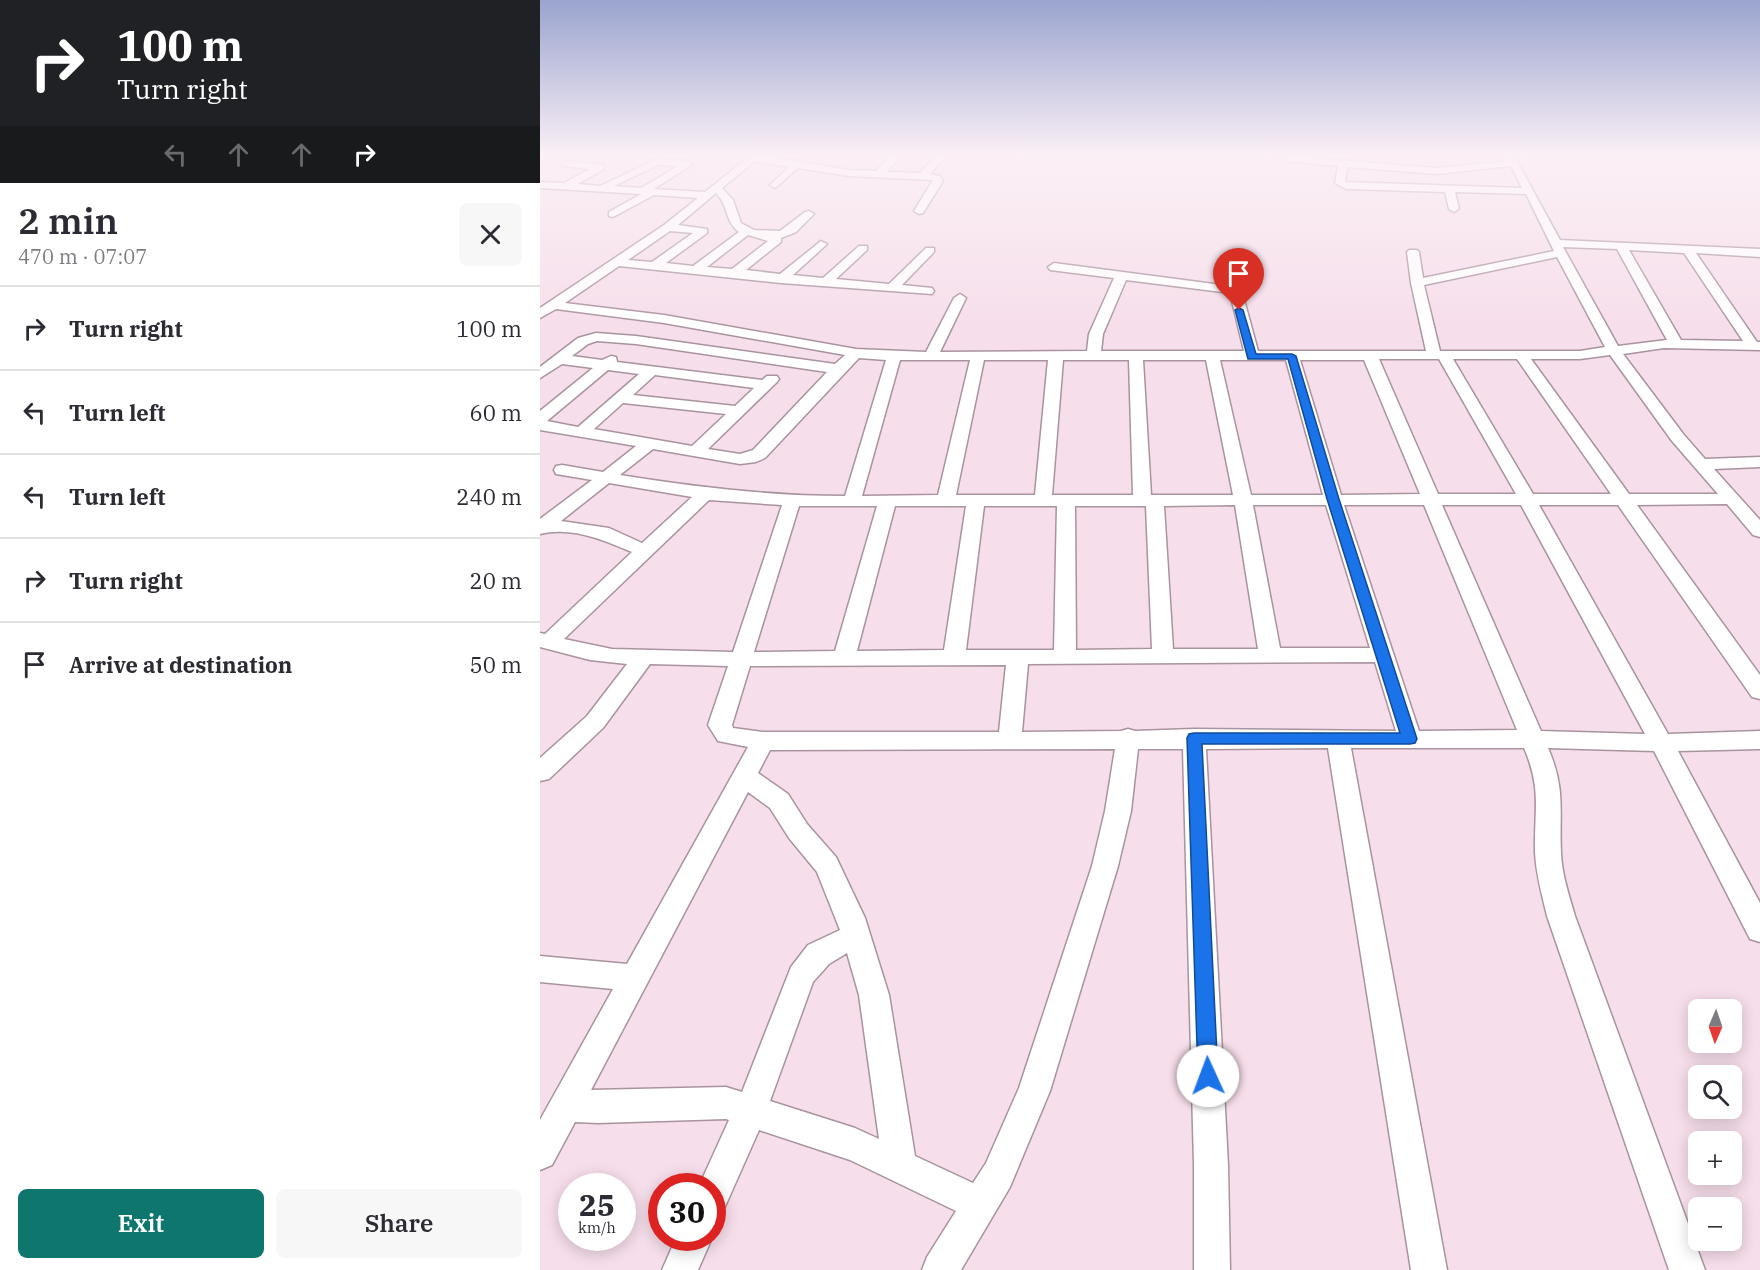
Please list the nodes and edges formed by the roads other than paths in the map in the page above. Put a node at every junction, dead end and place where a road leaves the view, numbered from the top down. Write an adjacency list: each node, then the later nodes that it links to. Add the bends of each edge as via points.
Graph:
1 (684, 213): 5 (street)
2 (733, 213): 6 (street)
3 (1541, 213): 10 (street)
4 (809, 214): 6 (street, via 782,234)
5 (668, 227): 15 (street); 16 (street, via 703,231)
6 (744, 233): 18 (street); 19 (street, via 777,240)
7 (821, 244): 21 (street)
8 (1621, 246): 10 (street); 11 (street); 33 (street)
9 (862, 248): 22 (street)
10 (1558, 248): 23 (street); 35 (street)
11 (1687, 249): 14 (street); 34 (street)
12 (930, 250): 24 (street)
13 (1413, 252): 23 (street)
14 (1758, 255)
15 (615, 262): 16 (street); 28 (street)
16 (654, 266): 18 (street)
17 (1054, 267): 20 (street)
18 (695, 270): 19 (street)
19 (734, 274): 21 (street)
20 (1122, 275): 41 (street, via 1096,334); 49 (street, via 1233,290)
21 (781, 279): 22 (street)
22 (825, 282): 24 (street)
23 (1417, 282): 46 (street)
24 (892, 288): 25 (street)
25 (928, 291)
26 (540, 296): 28 (street)
27 (960, 298): 48 (street)
28 (558, 302): 29 (street); 30 (street)
29 (540, 314)
30 (664, 320): 31 (street); 32 (street)
31 (754, 336): 36 (street); 37 (street)
32 (636, 340): 36 (street); 50 (street, via 590,338); 52 (street)
33 (1676, 344): 34 (street); 35 (street)
34 (1756, 346)
35 (1613, 349): 38 (street); 65 (street)
36 (732, 353): 51 (street)
37 (856, 353): 47 (street); 53 (street)
38 (1521, 355): 46 (street); 72 (street)
39 (978, 356): 40 (street); 48 (street); 81 (street)
40 (1056, 356): 41 (street); 74 (street)
41 (1093, 356): 42 (street)
42 (1136, 356): 43 (street); 76 (street)
43 (1212, 356): 49 (street); 77 (street)
44 (1292, 356): 45 (street); 49 (street); 69 (street)
45 (1370, 356): 46 (street); 70 (street)
46 (1439, 356): 71 (street)
47 (894, 357): 48 (street); 79 (street)
48 (930, 357)
49 (1252, 357)
50 (558, 359): 52 (street); 55 (street)
51 (791, 363): 53 (street); 56 (street)
52 (604, 365): 54 (street); 59 (street)
53 (838, 369): 63 (street, via 754,457 740,459)
54 (651, 371): 56 (street); 57 (street)
55 (540, 374)
56 (766, 385): 58 (street)
57 (620, 398): 58 (street); 61 (street)
58 (739, 411): 63 (street)
59 (540, 419)
60 (540, 425): 61 (street)
61 (581, 432): 62 (street)
62 (651, 443): 63 (street); 67 (street)
63 (696, 451)
64 (1760, 462): 65 (street)
65 (1701, 464): 73 (street)
66 (562, 470): 67 (street)
67 (605, 477): 68 (street); 83 (street)
68 (705, 494): 78 (street); 85 (street)
69 (1333, 499): 70 (street); 77 (street); 89 (street)
70 (1433, 499): 71 (street); 101 (street)
71 (1530, 499): 72 (street); 105 (street)
72 (1624, 499): 73 (street); 96 (street)
73 (1731, 499): 84 (street)
74 (1043, 500): 75 (street); 82 (street)
75 (1066, 500): 76 (street); 91 (street)
76 (1148, 500): 77 (street); 87 (street)
77 (1243, 500): 88 (street)
78 (792, 501): 79 (street); 95 (street)
79 (852, 501): 80 (street)
80 (887, 501): 81 (street); 94 (street)
81 (946, 501): 82 (street)
82 (976, 501): 93 (street)
83 (542, 526): 85 (street, via 602,532)
84 (1760, 531)
85 (645, 551): 86 (street)
86 (544, 641): 92 (street, via 590,653)
87 (1163, 655): 88 (street); 91 (street)
88 (1270, 655): 89 (street)
89 (1383, 655): 100 (street)
90 (1018, 656): 91 (street); 93 (street); 102 (street)
91 (1065, 656)
92 (644, 657): 95 (street); 106 (street, via 595,722)
93 (954, 657): 94 (street)
94 (844, 658): 95 (street)
95 (742, 659): 104 (street, via 720,724 726,735)
96 (1760, 691)
97 (1128, 738): 98 (street); 102 (street); 117 (street, via 1118,811 1105,866 1034,1090 998,1174)
98 (1194, 738): 99 (street); 121 (street, via 1212,1165)
99 (1338, 739): 100 (street); 122 (street)
100 (1410, 739): 101 (street)
101 (1532, 739): 105 (street); 123 (street, via 1545,768 1549,792 1548,852 1561,916)
102 (1010, 740): 104 (street)
103 (1760, 740): 105 (street)
104 (763, 741): 107 (street)
105 (1663, 743): 108 (street)
106 (540, 772)
107 (744, 776): 109 (street, via 779,801 827,865); 111 (street)
108 (1760, 930)
109 (857, 937): 113 (street, via 827,947 811,960 801,976); 115 (street, via 874,995)
110 (540, 969): 111 (street)
111 (633, 978): 112 (street)
112 (565, 1105): 113 (street, via 726,1103); 114 (street)
113 (750, 1112): 115 (street, via 855,1145); 116 (street)
114 (540, 1153)
115 (900, 1167): 117 (street)
116 (723, 1173)
117 (980, 1204): 120 (street)
118 (688, 1251): 119 (street)
119 (680, 1270)
120 (940, 1270)
121 (1212, 1270)
122 (1429, 1270)
123 (1687, 1270)

